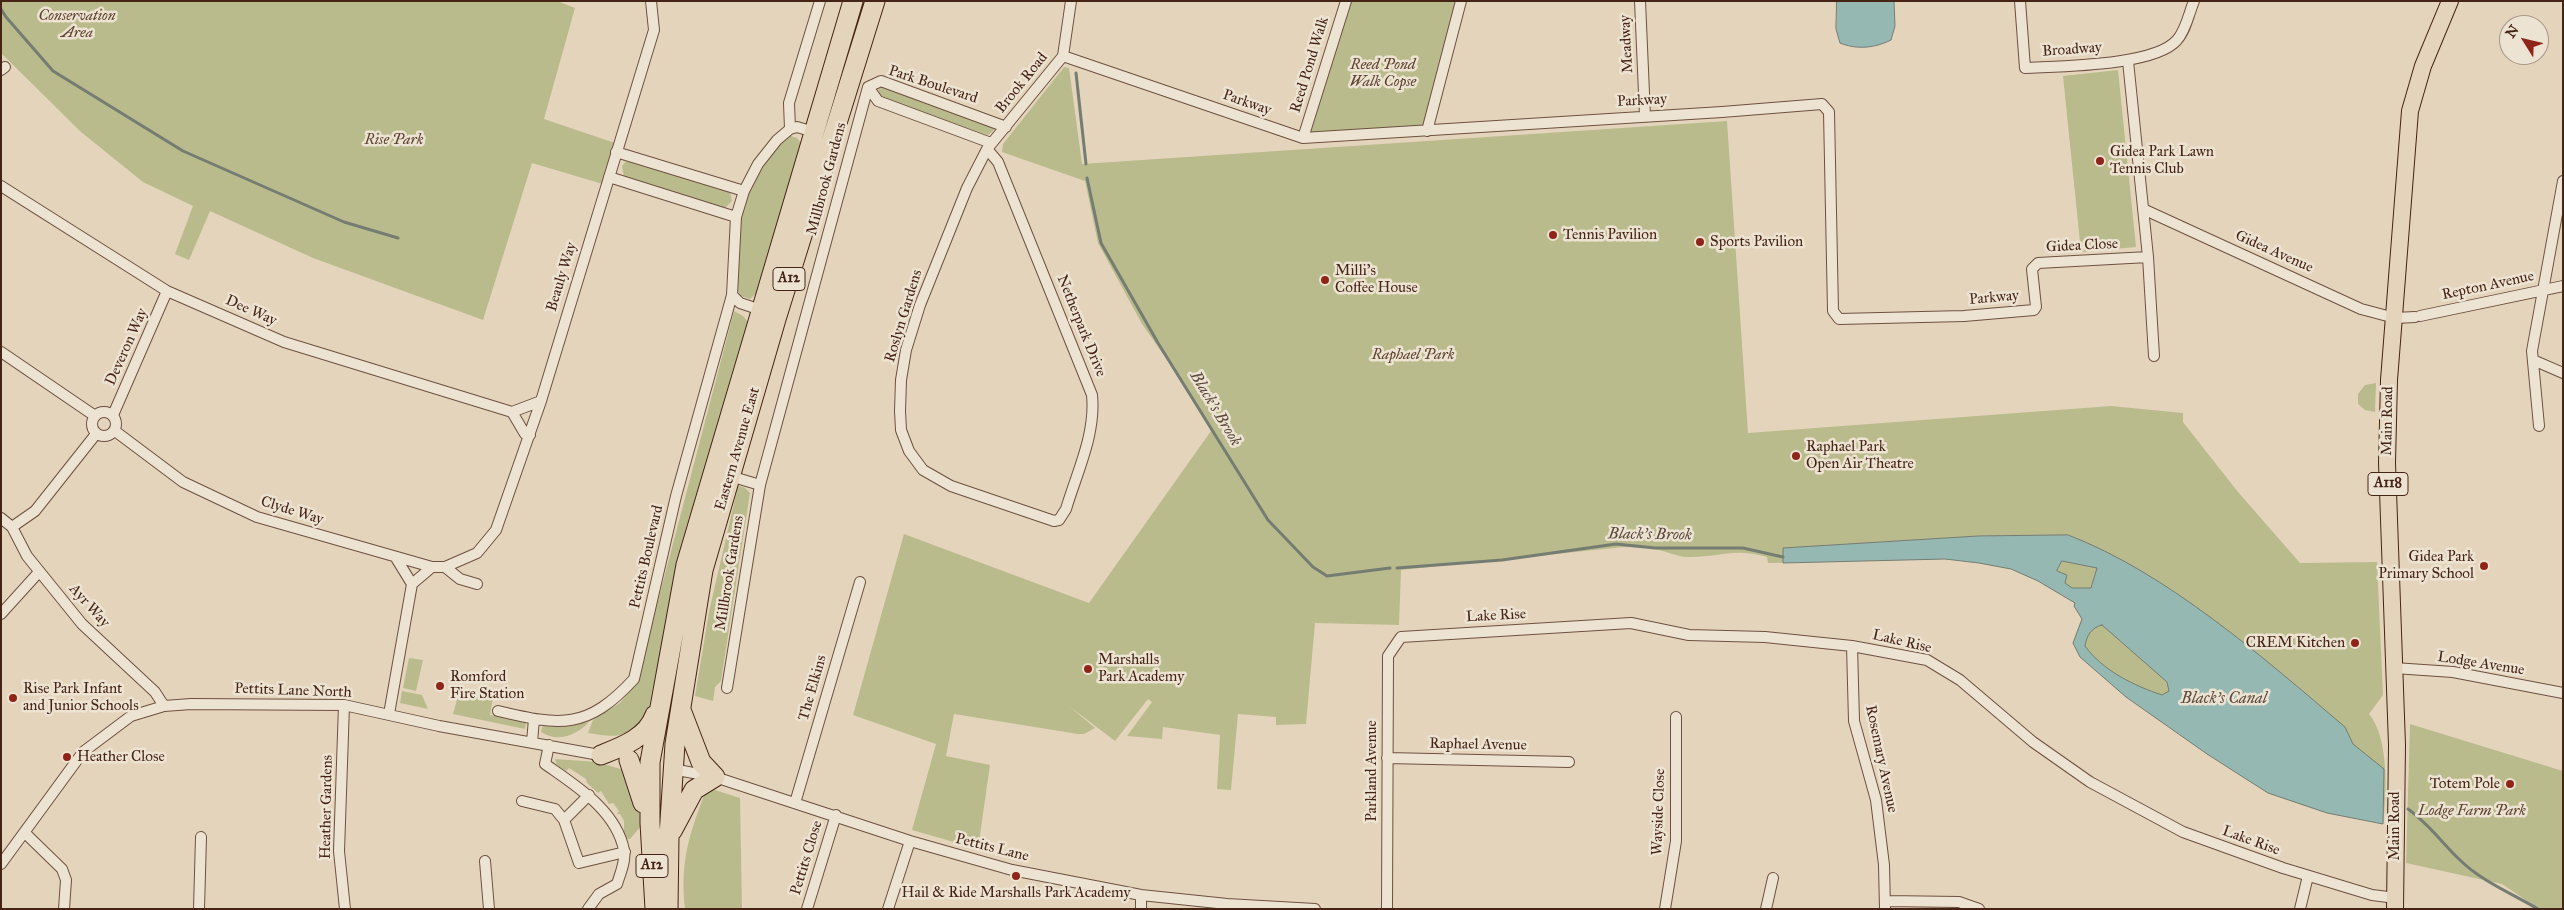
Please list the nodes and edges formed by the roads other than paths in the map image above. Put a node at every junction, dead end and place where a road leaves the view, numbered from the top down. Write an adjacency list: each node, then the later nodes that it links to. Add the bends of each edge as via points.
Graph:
1 (651, 1): 22 (street, Beauly Way, via 654,30)
2 (820, 1): 17 (street, via 789,103)
3 (854, 1): 19 (highway, Eastern Avenue East / A12)
4 (875, 1): 14 (highway, Eastern Avenue East / A12)
5 (1071, 1): 12 (street, Brook Road)
6 (1346, 1): 20 (street, Reed Pond Walk)
7 (1461, 1): 18 (street)
8 (1640, 1): 15 (street, Meadway)
9 (2020, 1): 13 (street, Broadway, via 2025,68)
10 (2194, 1): 13 (street, via 2177,40 2162,51)
11 (2450, 1): 36 (main road, Main Road / A118, via 2423,66 2410,111)
12 (1064, 56): 16 (street, Brook Road); 20 (street, Parkway)
13 (2128, 61): 27 (street)
14 (859, 85): 16 (street, Park Boulevard, via 881,81); 21 (street, Park Boulevard, via 878,101); 49 (highway, Eastern Avenue East / A12, via 776,319); 50 (street, Millbrook Gardens)
15 (1645, 116): 18 (street, Parkway); 35 (street, Parkway, via 1825,106 1829,112 1833,311 1839,319 1964,316)
16 (1006, 127): 21 (street, Brook Road)
17 (790, 129): 19 (street, via 797,126); 26 (street, Pettits Boulevard, via 758,164)
18 (1427, 130): 20 (street, Parkway)
19 (814, 132): 34 (highway, Eastern Avenue East / A12)
20 (1303, 138)
21 (989, 146): 52 (street, Netherpark Drive, via 1092,395 1091,427 1066,509); 52 (street, Roslyn Gardens, via 967,188 914,323 901,380 902,430 915,461 936,479 976,496 1048,520)
22 (616, 152): 23 (street, Beauly Way); 26 (street)
23 (609, 177): 28 (street); 41 (street, Beauly Way)
24 (2563, 182): 31 (street)
25 (1, 186): 32 (street, Dee Way)
26 (744, 191): 28 (street, Pettits Boulevard)
27 (2143, 209): 29 (street); 36 (street, Gidea Avenue, via 2361,309)
28 (736, 217): 33 (street, Pettits Boulevard)
29 (2148, 257): 35 (street, Gidea Close, via 2038,263 2032,269); 38 (street)
30 (2563, 286): 31 (street, Repton Avenue)
31 (2544, 290): 36 (street, Repton Avenue, via 2417,317); 39 (street, via 2534,336)
32 (167, 291): 42 (street, Dee Way, via 284,342); 43 (street, Deveron Way)
33 (732, 295): 34 (street, via 740,303); 75 (street, Pettits Boulevard, via 676,496 634,679 614,701 587,717 566,722)
34 (761, 310): 68 (highway, Eastern Avenue East / A12, via 686,564)
35 (2034, 310)
36 (2394, 318): 65 (main road, Main Road / A118, via 2387,463)
37 (1, 352): 44 (street)
38 (2154, 356)
39 (2533, 360): 40 (street); 45 (street)
40 (2563, 373)
41 (540, 401): 42 (street); 48 (street, Beauly Way)
42 (512, 412): 48 (street, via 525,434)
43 (113, 415): 44 (street, via 105,412); 46 (street, via 117,424)
44 (95, 416): 47 (street, via 93,428)
45 (2539, 426)
46 (115, 431): 47 (street, via 103,436); 55 (street, Clyde Way, via 183,482 257,517)
47 (96, 434): 53 (street, via 35,511)
48 (530, 435): 54 (street, Beauly Way, via 496,530)
49 (730, 476): 50 (street); 71 (highway, Eastern Avenue East / A12, via 703,570)
50 (760, 485): 66 (street, Millbrook Gardens)
51 (1, 518): 53 (street, Ayr Way)
52 (1059, 520)
53 (12, 527): 58 (street, Ayr Way)
54 (477, 553): 57 (street, Clyde Way)
55 (396, 558): 56 (street, Clyde Way); 60 (street)
56 (432, 567): 57 (street, Clyde Way); 60 (street)
57 (445, 567): 61 (street, via 460,579)
58 (39, 572): 62 (street); 70 (street, Ayr Way, via 82,624 155,692)
59 (860, 582): 87 (street, The Elkins)
60 (412, 584): 73 (street)
61 (477, 584)
62 (1, 614)
63 (1401, 637): 64 (street, Lake Rise, via 1631,623 1689,635); 79 (street, Parkland Avenue, via 1388,656)
64 (1852, 646): 98 (street, Lake Rise, via 1928,660 1960,680 2032,742 2090,782 2183,832); 102 (street, Rosemary Avenue, via 1854,721 1876,800)
65 (2394, 668): 67 (street, Lodge Avenue, via 2453,672); 101 (main road, Main Road / A118)
66 (727, 688)
67 (2563, 693)
68 (662, 695): 78 (highway, via 647,730); 81 (highway, Eastern Avenue East / A12)
69 (344, 705): 70 (street, Pettits Lane North); 73 (street, Pettits Lane North); 105 (street, Heather Gardens, via 339,851)
70 (164, 706): 91 (street, Pettits Lane North, via 131,716 83,752)
71 (680, 707): 83 (highway, Eastern Avenue East / A12); 84 (highway, via 701,762)
72 (498, 711): 75 (street, Pettits Boulevard)
73 (389, 714): 76 (street, Pettits Lane North)
74 (1676, 717): 115 (street, Wayside Close, via 1676,841)
75 (534, 720): 76 (street)
76 (532, 742): 77 (street, Pettits Lane North)
77 (549, 745): 78 (street, Pettits Lane North); 85 (street, via 545,764)
78 (601, 755): 80 (street, Pettits Lane North)
79 (1387, 758): 82 (street, Raphael Avenue); 114 (street, Parkland Avenue)
80 (629, 760): 81 (street, Pettits Lane North); 90 (highway)
81 (650, 762): 83 (highway); 90 (highway, Eastern Avenue East / A12)
82 (1569, 762)
83 (672, 769): 84 (street, Pettits Lane); 92 (highway, Eastern Avenue East / A12)
84 (715, 777): 87 (street, Pettits Lane); 92 (highway, via 694,790)
85 (589, 795): 89 (street); 95 (street, via 613,823)
86 (522, 801): 89 (street, via 555,809)
87 (795, 803): 88 (street, Pettits Lane)
88 (836, 815): 94 (street, Pettits Lane); 110 (street, Pettits Close)
89 (564, 820): 95 (street, via 579,863)
90 (650, 823): 108 (highway, Eastern Avenue East / A12)
91 (25, 833): 97 (street, Pettits Lane North); 103 (street, via 62,869 66,880)
92 (669, 836): 109 (highway, Eastern Avenue East / A12)
93 (201, 837): 104 (street)
94 (910, 842): 100 (street, Pettits Lane, via 1012,870); 111 (street)
95 (625, 852): 107 (street, via 617,884 599,894)
96 (485, 861): 106 (street)
97 (1, 864)
98 (2308, 876): 101 (street, Lake Rise); 118 (street)
99 (1773, 878): 116 (street)
100 (1141, 895): 112 (street); 113 (street, Pettits Lane)
101 (2396, 904)
102 (1886, 905): 117 (street, via 1959,902)
103 (64, 909)
104 (199, 909)
105 (345, 909)
106 (489, 909)
107 (588, 909)
108 (654, 909)
109 (668, 909)
110 (808, 909)
111 (888, 909)
112 (1140, 909)
113 (1315, 909)
114 (1387, 909)
115 (1665, 909)
116 (1766, 909)
117 (1979, 909)
118 (2300, 909)

